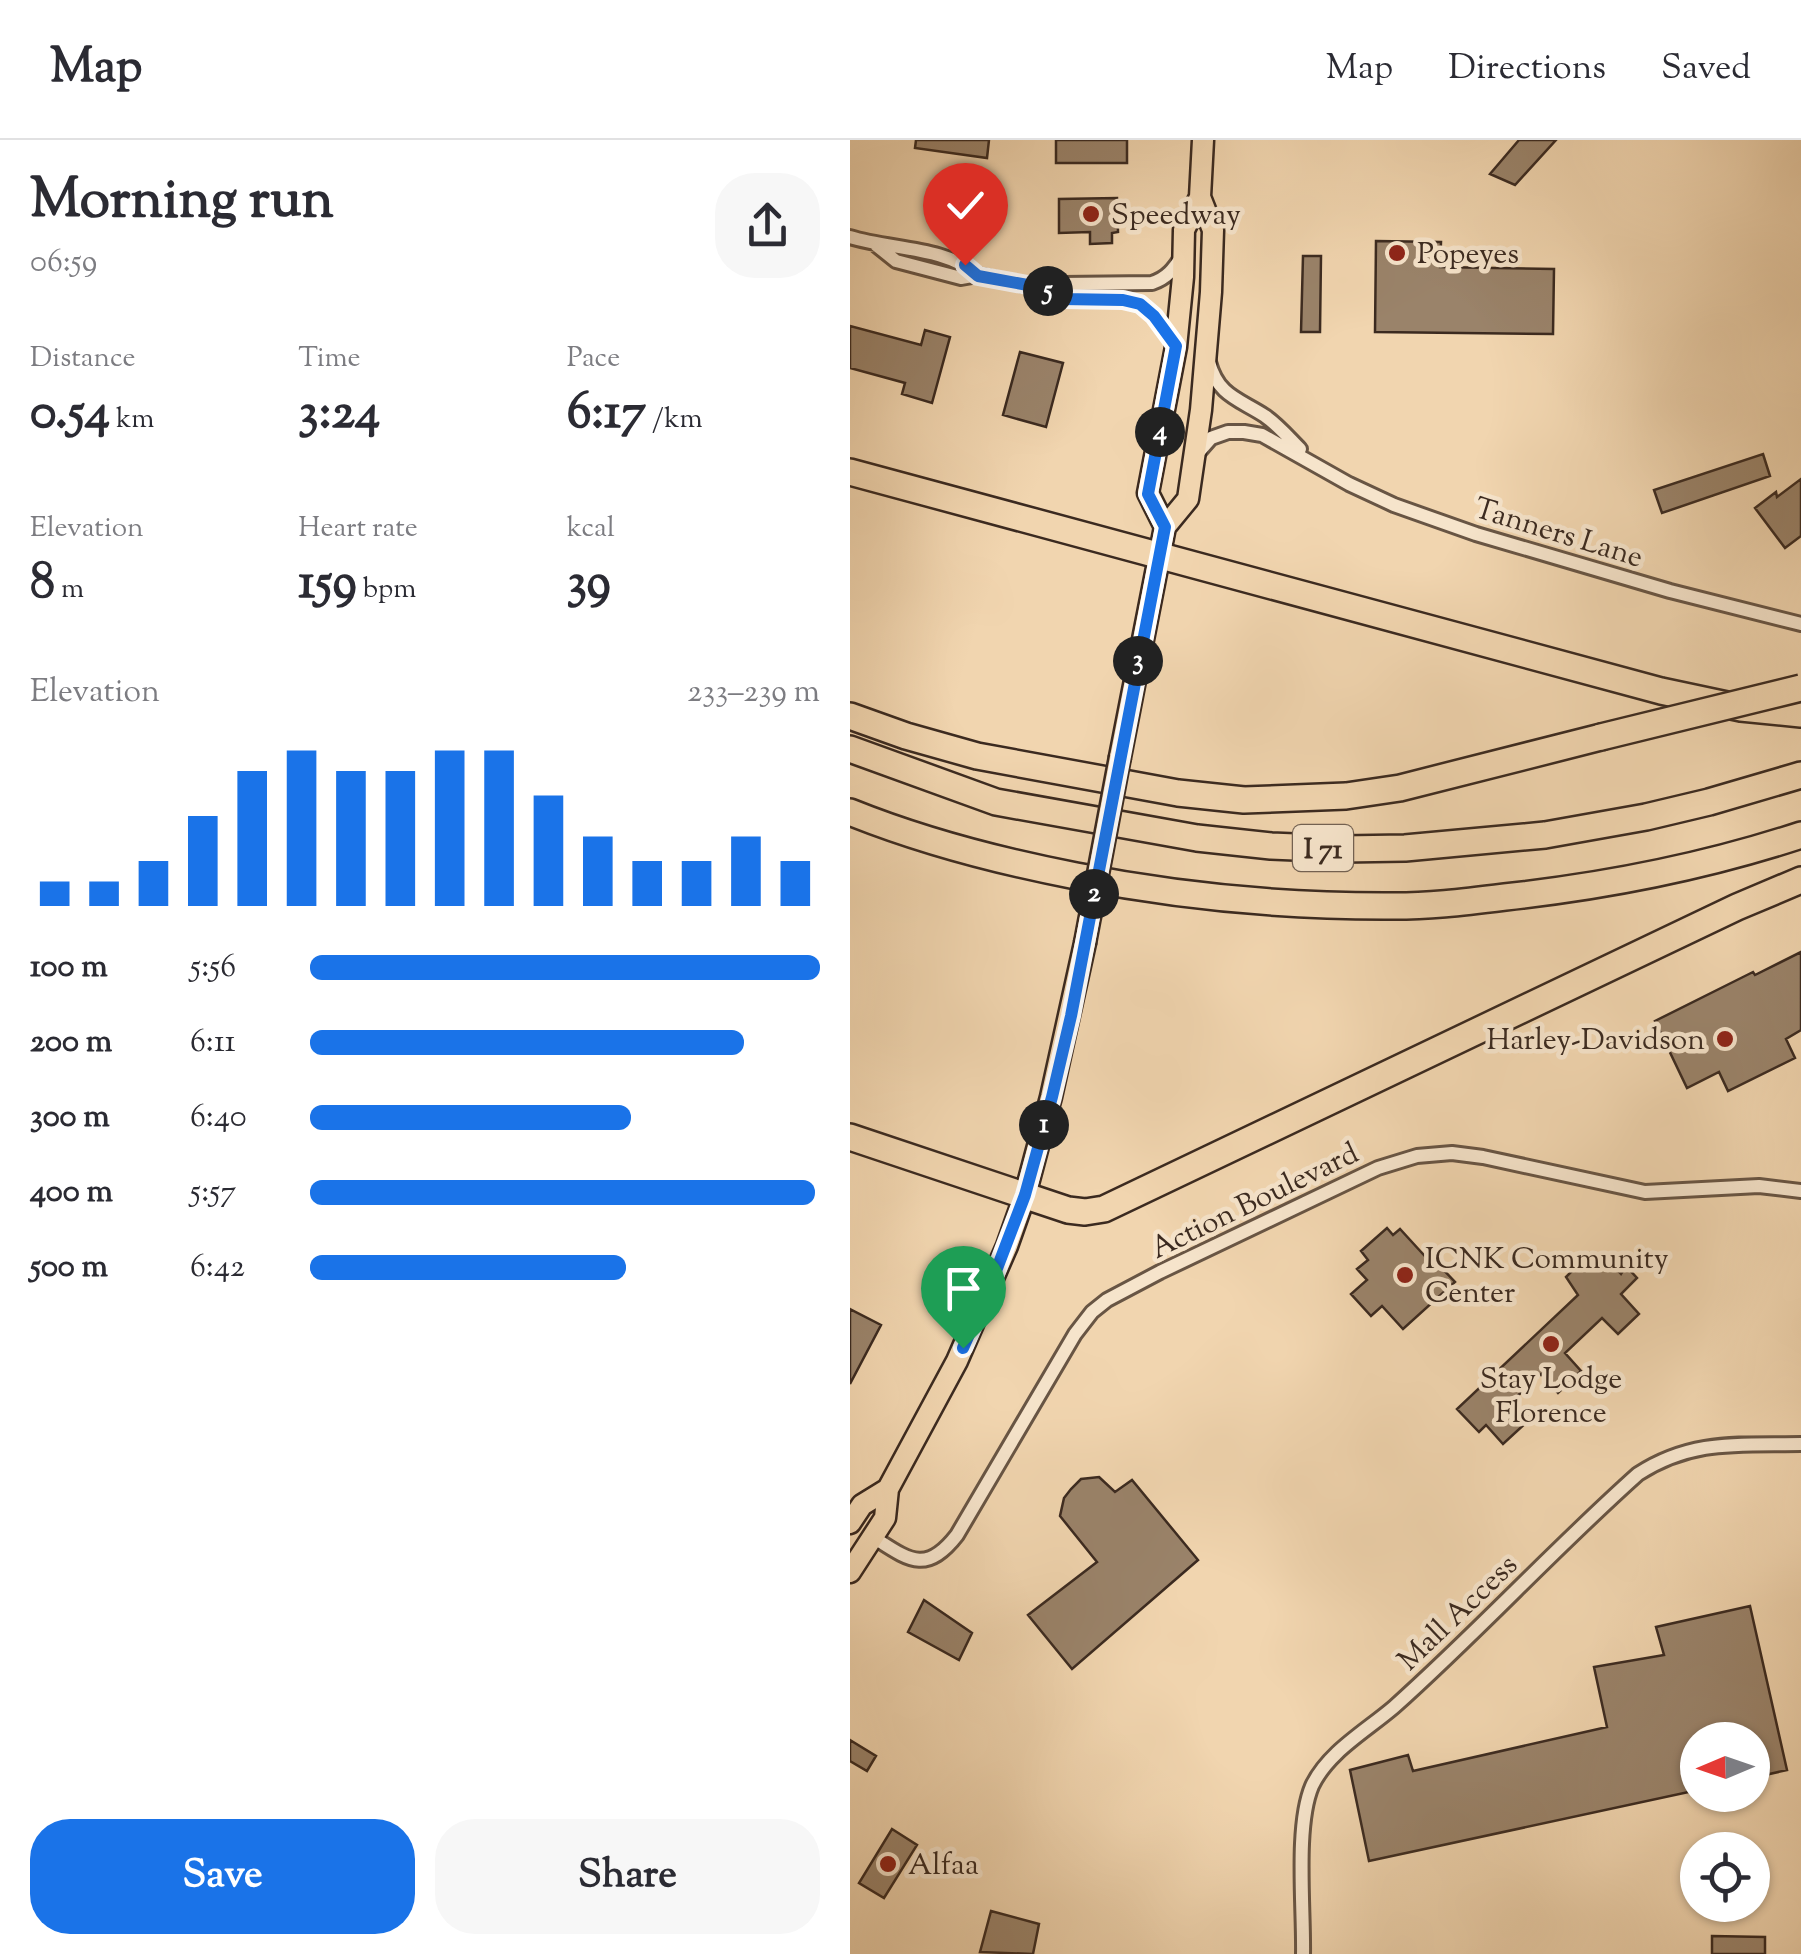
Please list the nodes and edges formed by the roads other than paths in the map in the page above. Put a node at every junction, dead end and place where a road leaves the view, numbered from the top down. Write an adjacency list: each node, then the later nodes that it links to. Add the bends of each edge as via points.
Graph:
1 (1203, 140): 2 (main road)
2 (1200, 197): 4 (main road, via 1184,230); 7 (main road, via 1212,230)
3 (850, 237): 5 (street, via 965,265 978,276)
4 (1184, 254): 5 (street, via 1172,272 1152,283); 6 (main road)
5 (1044, 288): 6 (street, via 1062,299 1140,304)
6 (1176, 346): 11 (main road, via 1148,494)
7 (1206, 352): 8 (main road); 9 (street, Tanners Lane, via 1216,383 1268,418)
8 (1194, 458): 9 (street, Tanners Lane, via 1211,438 1244,432); 11 (main road, via 1188,499)
9 (1312, 462): 13 (street, Tanners Lane, via 1394,504 1476,534)
10 (850, 472): 12 (highway)
11 (1165, 527): 12 (main road)
12 (1159, 555): 15 (highway, via 1660,691); 24 (main road, bridge, via 1085,943)
13 (1801, 624)
14 (1801, 688): 16 (highway, bridge, via 1400,788 1298,799 1161,790 976,756)
15 (1801, 714)
16 (850, 716)
17 (850, 749): 18 (highway, I 71, via 996,802 1197,838 1343,849 1545,835 1710,802)
18 (1801, 775)
19 (850, 812): 20 (highway, I 71, via 984,856 1142,889 1351,906 1582,889)
20 (1801, 836)
21 (1801, 880): 24 (highway, via 1104,1210 1068,1210)
22 (850, 1137): 24 (highway)
23 (1801, 1191): 28 (street, Action Boulevard, via 1759,1186 1644,1192 1452,1153 1378,1168 1107,1300 1075,1334 948,1547 917,1561)
24 (1025, 1195): 26 (main road, via 963,1348)
25 (1801, 1444): 30 (street, Mall Access, via 1686,1450 1648,1468 1338,1752 1314,1782 1306,1805)
26 (888, 1489): 27 (main road); 28 (main road, via 885,1518)
27 (854, 1511)
28 (873, 1537): 29 (main road)
29 (850, 1572)
30 (1303, 1954)

